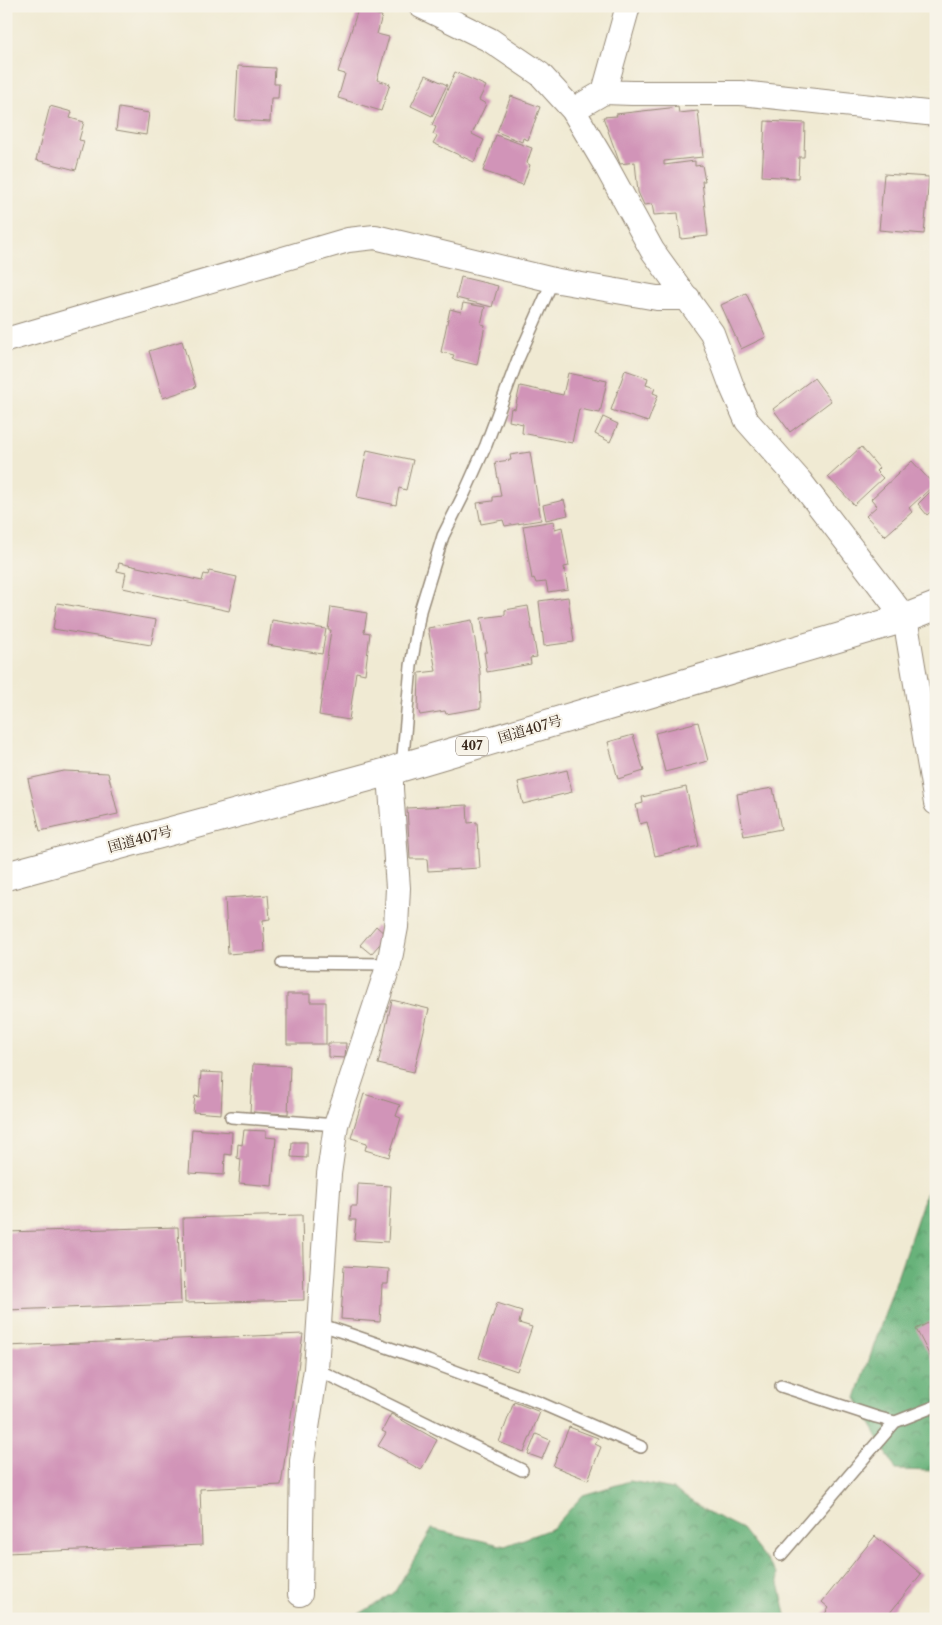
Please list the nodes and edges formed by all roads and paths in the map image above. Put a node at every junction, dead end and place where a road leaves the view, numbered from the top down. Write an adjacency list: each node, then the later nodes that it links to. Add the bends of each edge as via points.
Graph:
1 (421, 6): 4 (street, via 497,45 540,74)
2 (628, 6): 3 (street)
3 (604, 92): 4 (street); 5 (street, via 741,93)
4 (573, 110): 7 (street, via 652,250)
5 (936, 114)
6 (554, 280): 7 (street, via 657,298); 8 (street, via 375,236 348,240); 11 (lane, via 518,359 486,445 443,536 420,611)
7 (688, 298): 10 (street, via 712,332 747,421 800,481)
8 (6, 340)
9 (936, 606): 10 (highway, 国道407号 / 407)
10 (904, 618): 11 (highway, 国道407号 / 407); 12 (street)
11 (397, 769): 13 (highway, 国道407号 / 407); 15 (street, via 391,789 398,888 396,927)
12 (936, 803)
13 (6, 876)
14 (282, 964): 15 (lane)
15 (389, 964): 17 (street)
16 (231, 1116): 17 (lane)
17 (336, 1125): 18 (street, via 329,1174)
18 (319, 1324): 19 (street); 23 (lane, via 428,1360 540,1403)
19 (316, 1369): 24 (lane); 26 (street, via 302,1461)
20 (781, 1386): 22 (lane)
21 (936, 1406): 22 (lane)
22 (895, 1422): 25 (lane)
23 (641, 1447)
24 (522, 1470)
25 (781, 1555)
26 (300, 1594)

